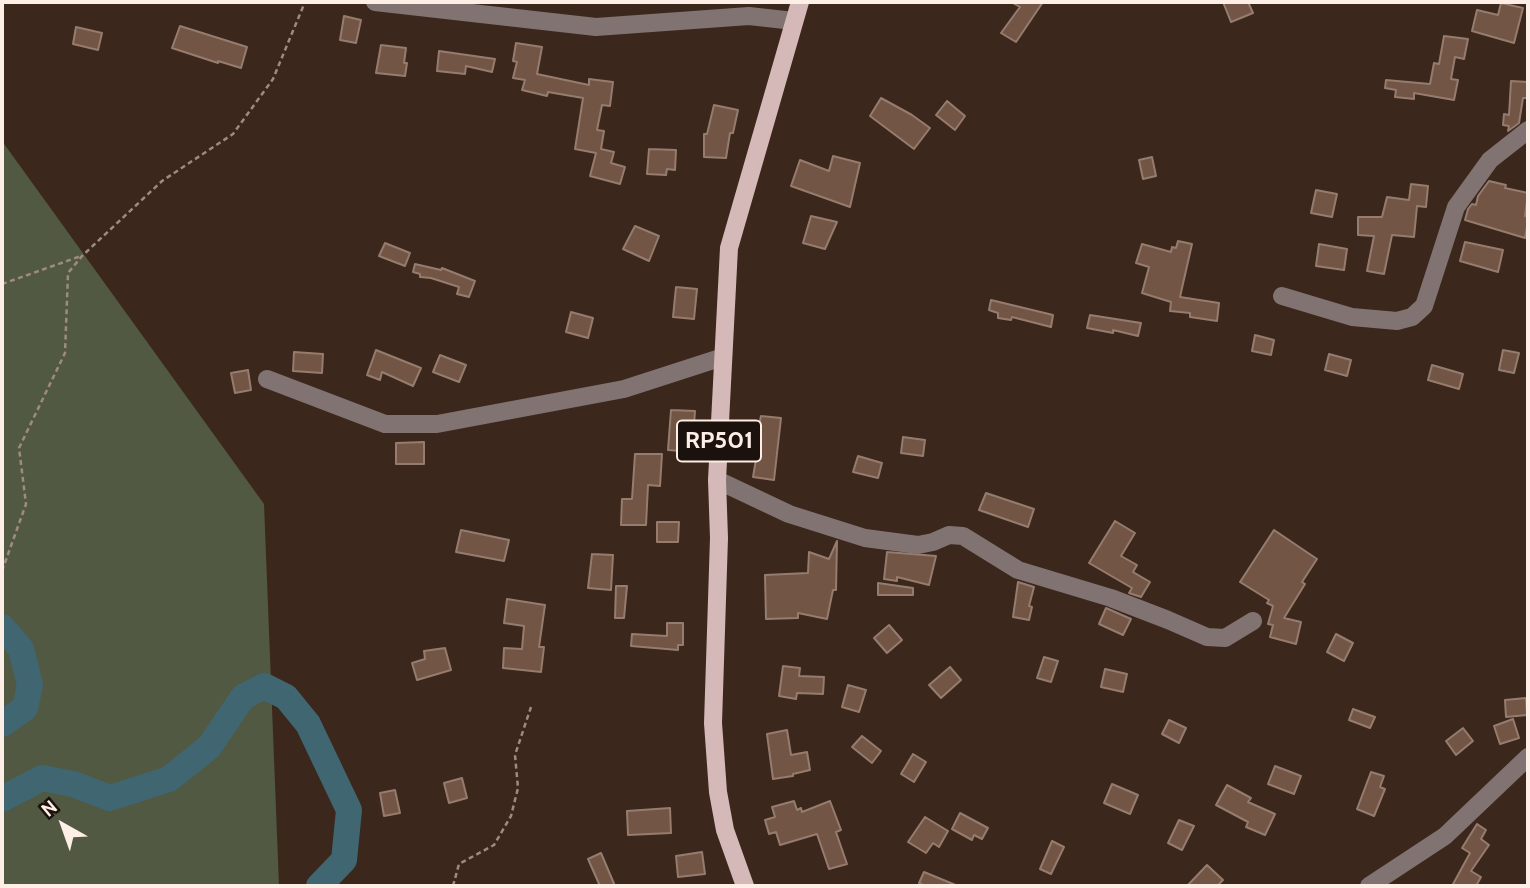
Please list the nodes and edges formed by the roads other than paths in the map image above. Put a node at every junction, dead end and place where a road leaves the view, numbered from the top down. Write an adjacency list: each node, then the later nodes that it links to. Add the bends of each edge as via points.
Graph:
1 (375, 2): 3 (street, via 596,27 749,16)
2 (800, 2): 3 (main road, RP501)
3 (794, 21): 6 (main road, RP501, via 729,248)
4 (1528, 130): 5 (street, via 1490,160 1456,207 1423,306 1412,317 1397,321 1352,317)
5 (1282, 296)
6 (723, 357): 7 (street, via 624,389 437,424 385,424); 8 (main road, RP501)
7 (267, 379)
8 (717, 480): 9 (street, via 789,514 865,538 918,545 949,535 963,536 1018,570 1111,598 1207,637 1225,638); 11 (main road, RP501, via 713,723 725,830)
9 (1254, 621)
10 (1528, 757): 12 (street, via 1444,836)
11 (745, 886)
12 (1369, 886)

